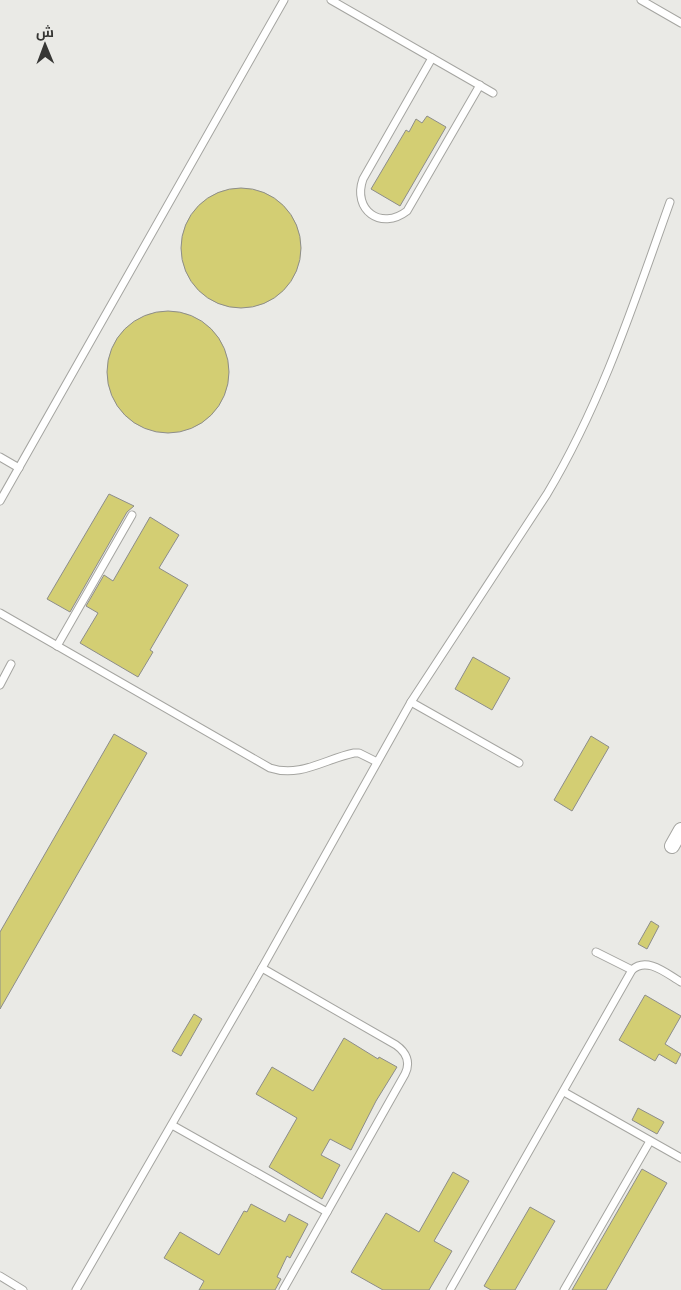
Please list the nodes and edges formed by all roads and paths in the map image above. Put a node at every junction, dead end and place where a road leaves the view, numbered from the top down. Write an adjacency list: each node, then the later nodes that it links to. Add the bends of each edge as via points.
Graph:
1 (284, 0): 10 (lane)
2 (331, 0): 5 (lane)
3 (641, 0): 4 (lane)
4 (681, 23)
5 (432, 58): 6 (lane); 6 (lane, via 360,187 362,204 375,216 392,219 407,211)
6 (480, 86): 7 (lane)
7 (493, 93)
8 (670, 202): 17 (lane, via 612,364 576,444 548,494)
9 (0, 458): 10 (lane)
10 (19, 468): 11 (lane)
11 (0, 501)
12 (132, 515): 14 (lane)
13 (0, 613): 14 (lane)
14 (56, 646): 18 (lane, via 270,768 294,772 354,753)
15 (11, 664): 16 (lane)
16 (0, 685)
17 (411, 702): 18 (lane); 19 (lane)
18 (377, 762): 23 (lane)
19 (519, 763)
20 (681, 830): 21 (street)
21 (672, 846)
22 (596, 952): 24 (lane)
23 (262, 968): 27 (lane); 30 (lane, via 396,1045 408,1060 405,1074)
24 (632, 970): 25 (lane, via 649,964); 26 (lane)
25 (681, 982)
26 (564, 1092): 28 (lane); 35 (lane)
27 (172, 1125): 30 (lane); 33 (lane)
28 (650, 1141): 29 (lane); 36 (lane)
29 (681, 1158)
30 (327, 1212): 34 (lane)
31 (0, 1276): 32 (lane)
32 (18, 1289)
33 (76, 1290)
34 (283, 1290)
35 (450, 1290)
36 (564, 1290)

